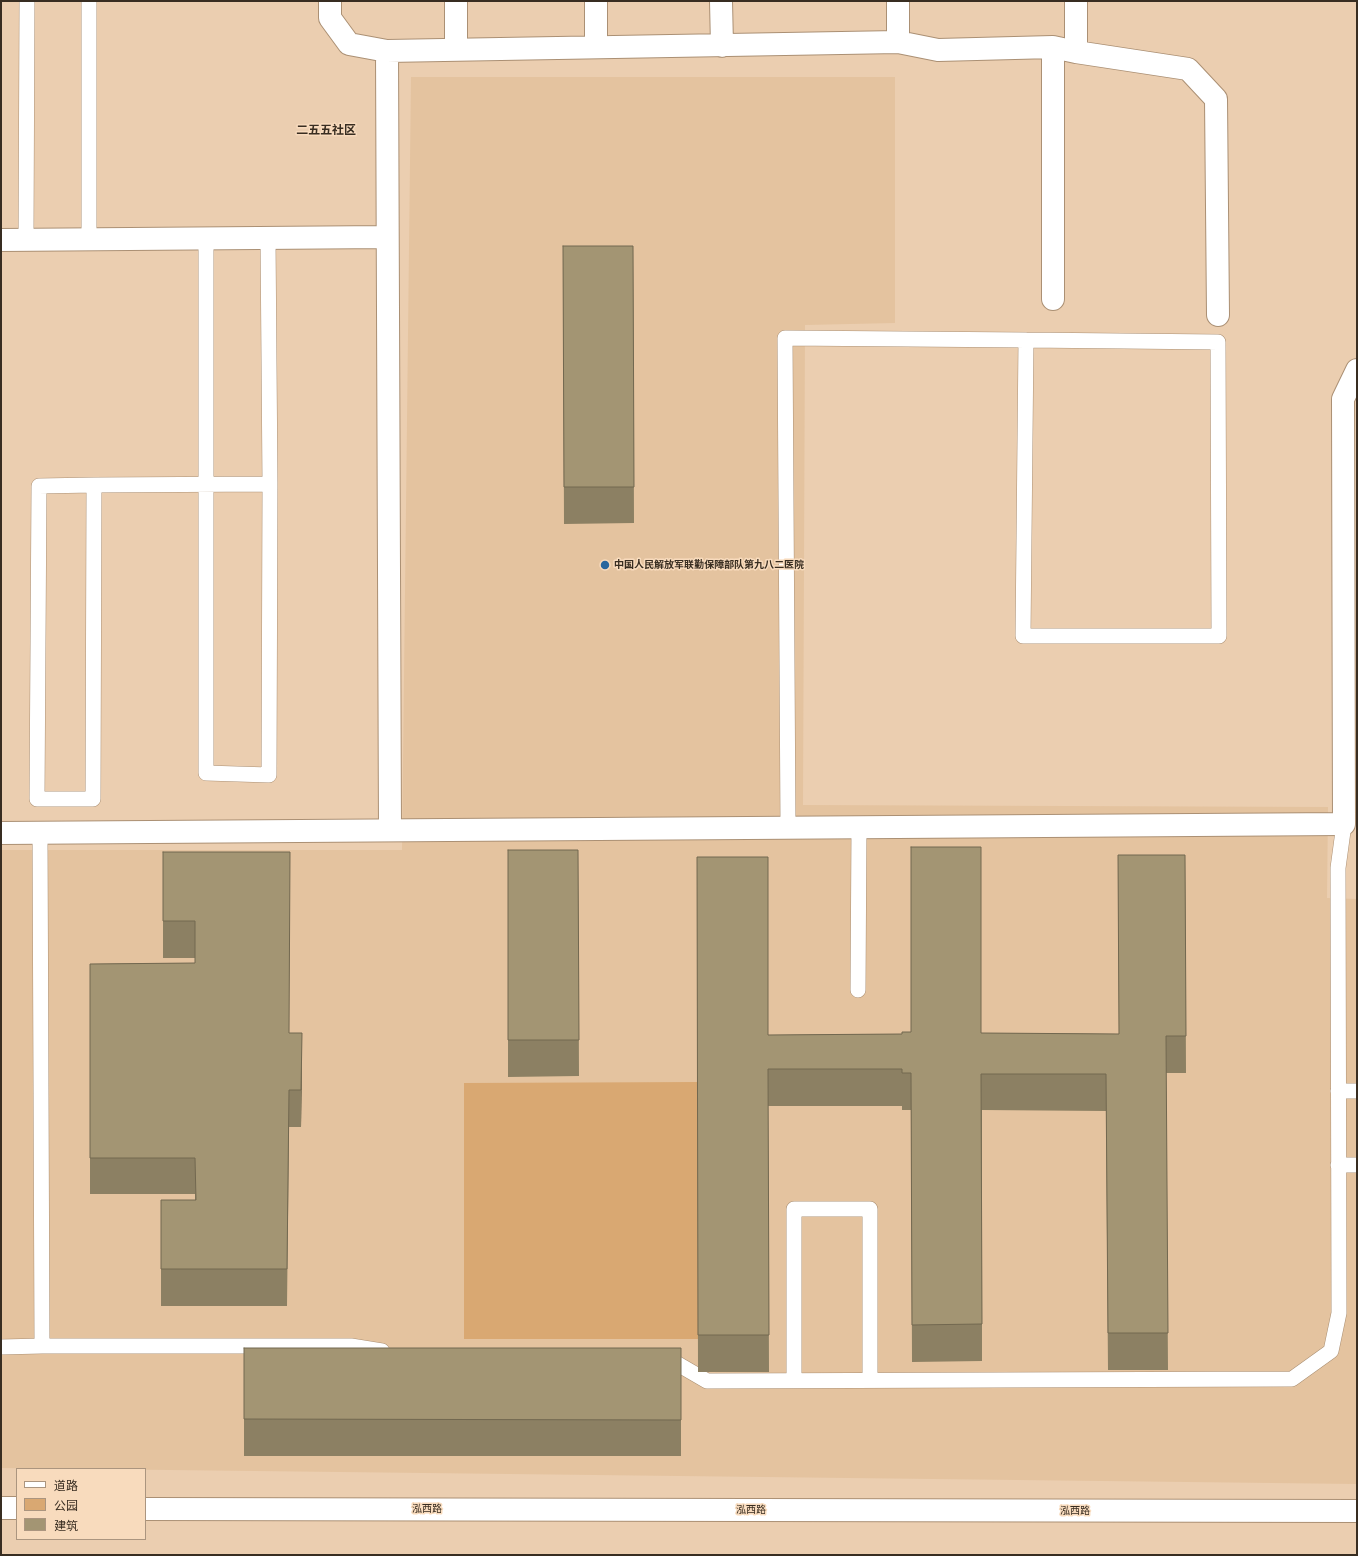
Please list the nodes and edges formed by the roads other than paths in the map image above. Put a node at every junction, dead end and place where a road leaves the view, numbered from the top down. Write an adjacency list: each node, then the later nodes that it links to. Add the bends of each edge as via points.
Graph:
1 (27, 1): 21 (lane)
2 (89, 1): 18 (lane)
3 (330, 1): 14 (street, via 330,18 349,44)
4 (456, 1): 13 (street)
5 (596, 1): 11 (street)
6 (722, 1): 10 (street)
7 (898, 1): 9 (street)
8 (1076, 1): 15 (street)
9 (898, 42): 10 (street); 12 (street, via 938,50)
10 (722, 46): 11 (street)
11 (596, 47): 13 (street)
12 (1053, 47): 15 (street); 22 (street)
13 (456, 49): 14 (street)
14 (388, 51): 16 (street)
15 (1076, 52): 23 (street, via 1188,69 1216,99)
16 (387, 237): 17 (street); 32 (street)
17 (268, 238): 19 (street); 26 (lane)
18 (89, 239): 19 (street); 21 (street)
19 (206, 239): 28 (lane)
20 (1, 240): 21 (street)
21 (26, 240)
22 (1053, 299)
23 (1218, 315)
24 (1026, 340): 24 (lane, via 1218,342 1219,636 1023,636); 30 (lane, via 785,338)
25 (1357, 370): 29 (street, via 1343,399)
26 (270, 484): 28 (lane); 28 (lane, via 269,774 206,773)
27 (94, 485): 27 (lane, via 39,486 37,799 93,800); 28 (lane)
28 (206, 485)
29 (1344, 824): 31 (street); 36 (lane, via 1338,868)
30 (788, 827): 31 (street); 32 (street)
31 (860, 827): 35 (lane)
32 (390, 830): 34 (street)
33 (1, 832): 34 (street)
34 (40, 832): 40 (lane)
35 (858, 990)
36 (1338, 1091): 37 (lane); 38 (lane)
37 (1357, 1091)
38 (1338, 1165): 39 (lane); 45 (lane, via 1339,1313 1331,1351 1292,1379)
39 (1357, 1165)
40 (42, 1346): 41 (lane); 42 (lane, via 352,1346)
41 (1, 1347)
42 (396, 1353)
43 (644, 1363): 44 (lane, via 676,1363 707,1381)
44 (794, 1380): 45 (lane); 45 (lane, via 794,1209 870,1209)
45 (870, 1380)
46 (1, 1508): 47 (street)
47 (16, 1508)
48 (146, 1509): 49 (street, 泓西路)
49 (1357, 1511)

